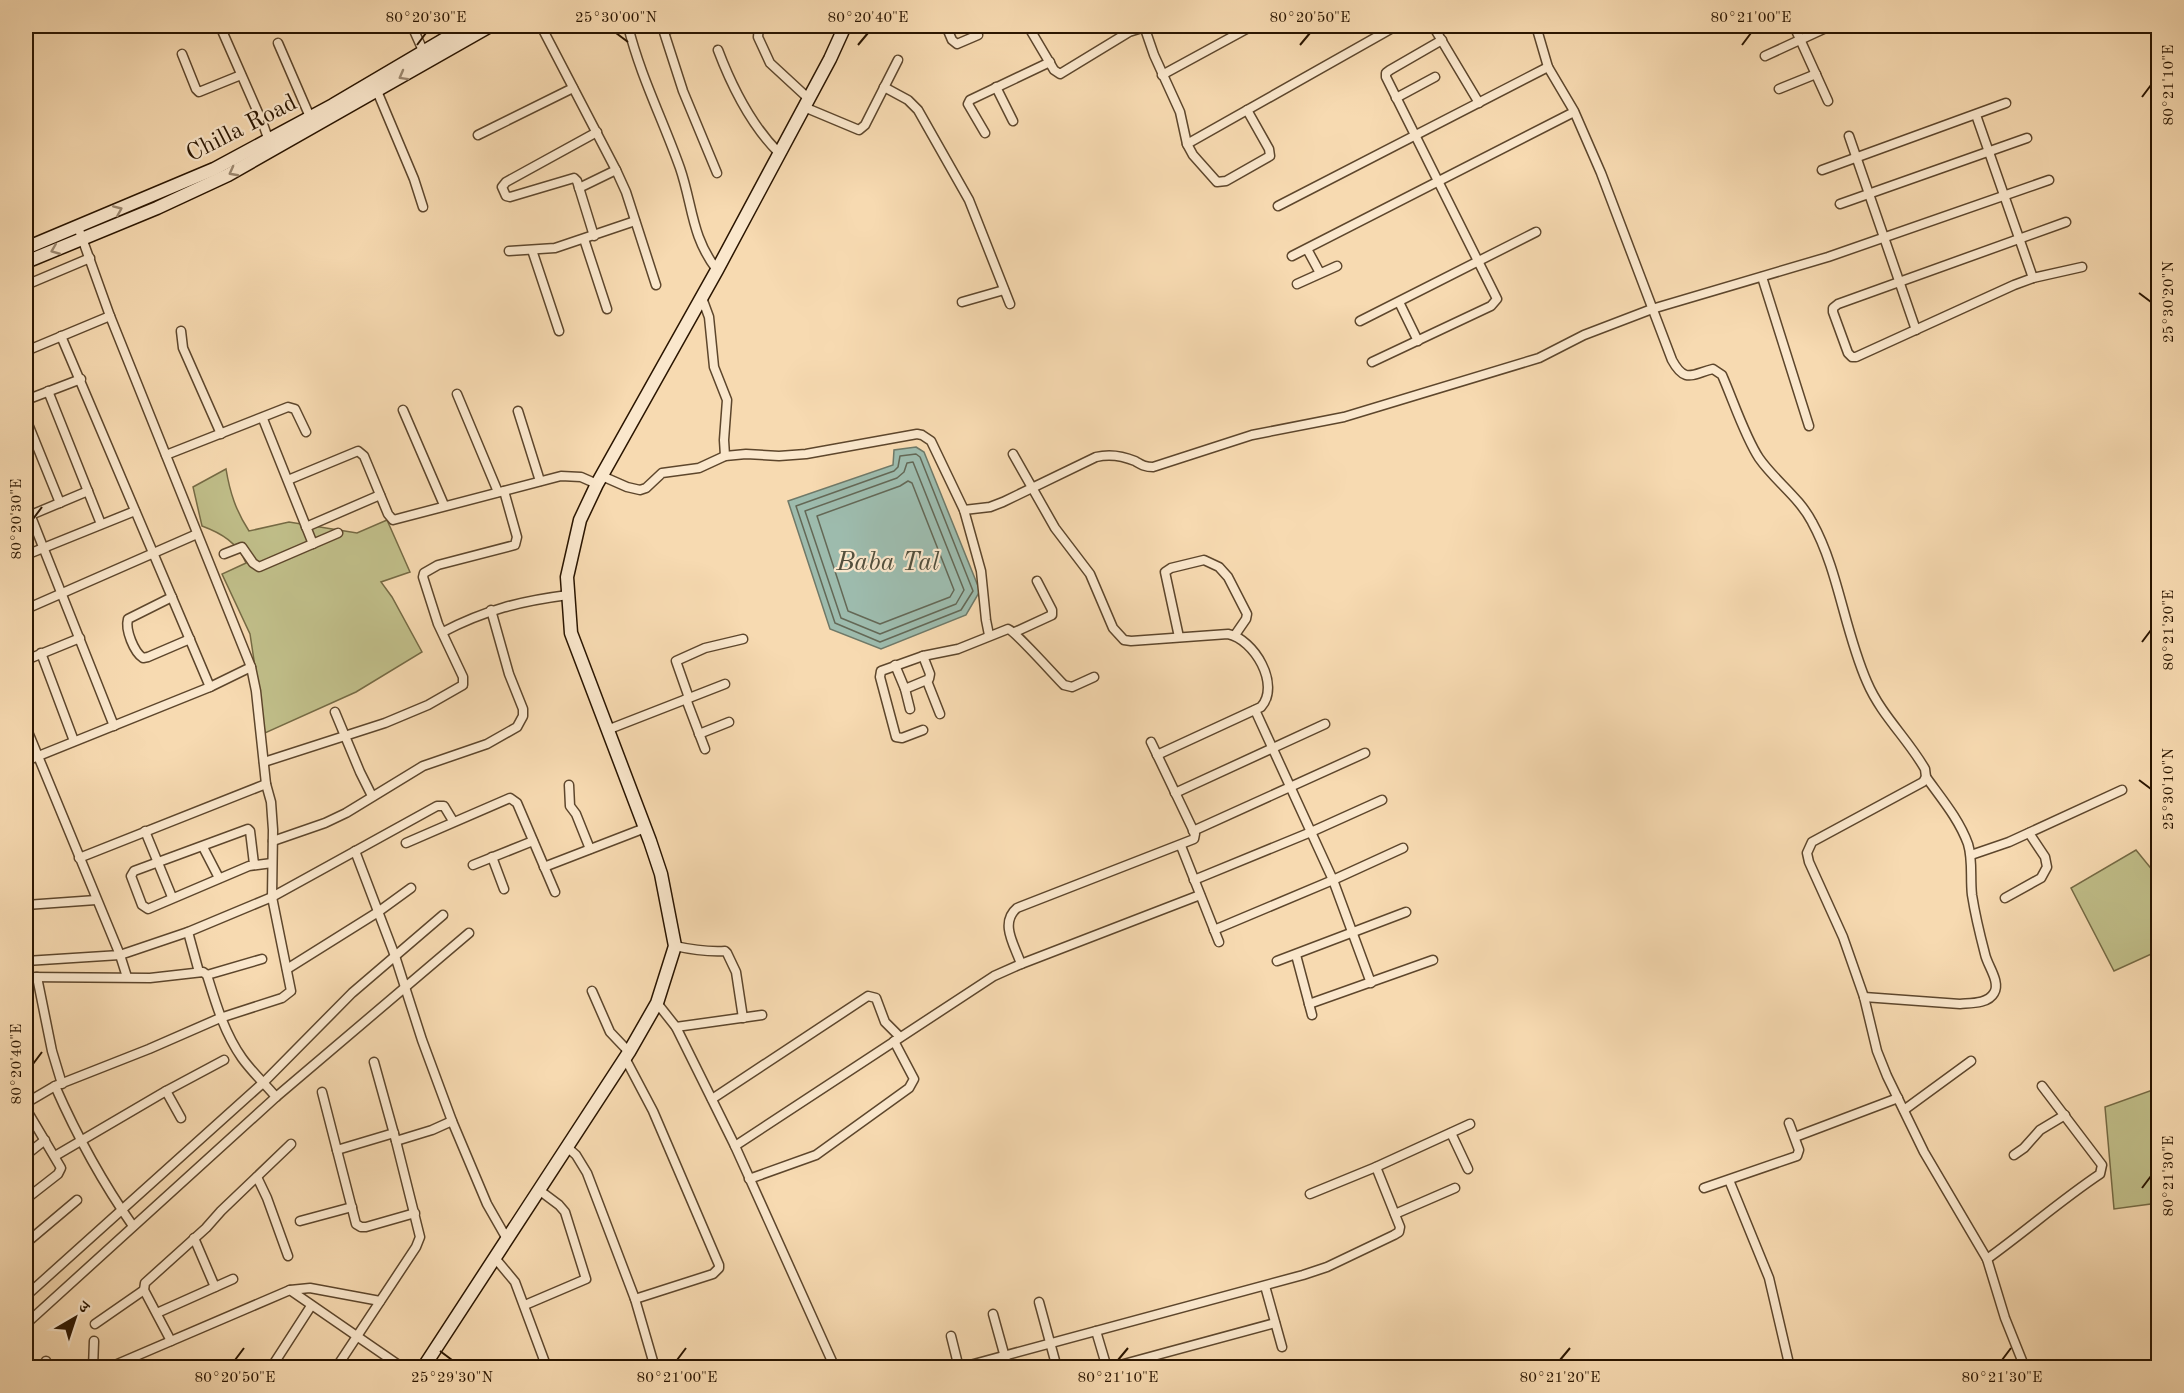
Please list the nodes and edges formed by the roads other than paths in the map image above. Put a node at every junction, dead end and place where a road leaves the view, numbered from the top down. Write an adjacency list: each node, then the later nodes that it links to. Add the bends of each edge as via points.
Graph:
1 (220, 26): 33 (street)
2 (412, 26): 28 (street)
3 (467, 26): 28 (street, Chilla Road)
4 (490, 26): 28 (street)
5 (541, 26): 38 (street)
6 (628, 26): 93 (street, via 650,95 681,170 699,240)
7 (685, 26): 19 (street)
8 (759, 26): 43 (street, via 758,37 770,63)
9 (845, 26): 43 (street)
10 (946, 26): 21 (street, via 957,44)
11 (1028, 26): 30 (street)
12 (1146, 26): 30 (street, via 1129,32 1065,73 1057,73); 34 (street)
13 (1252, 26): 34 (street)
14 (1396, 26): 20 (street)
15 (1433, 26): 22 (street)
16 (1536, 26): 31 (street)
17 (1794, 26): 23 (street)
18 (1830, 26): 23 (street)
19 (663, 28): 65 (street, via 683,91)
20 (1383, 29): 46 (street)
21 (978, 34)
22 (1442, 40): 41 (street, via 1386,73); 44 (street)
23 (1801, 40): 27 (street); 32 (street)
24 (278, 44): 49 (street)
25 (718, 50): 61 (street, via 737,94)
26 (182, 54): 33 (street, via 199,92)
27 (1765, 56)
28 (425, 57): 40 (street, one-way to 40); 49 (street, Chilla Road)
29 (898, 60): 36 (street)
30 (1050, 62): 37 (street)
31 (1548, 67): 44 (street); 47 (street)
32 (1816, 74): 39 (street); 42 (street)
33 (241, 75): 58 (street)
34 (1162, 75): 59 (street, via 1180,112)
35 (1435, 76): 41 (street)
36 (884, 87): 43 (street, via 859,130); 101 (street, via 918,110 969,200)
37 (996, 87): 50 (street); 52 (street, via 968,104)
38 (573, 88): 51 (street); 53 (street)
39 (1779, 89)
40 (377, 91): 56 (street); 73 (street)
41 (1396, 98): 54 (street)
42 (1828, 101)
43 (806, 103): 61 (street)
44 (1479, 103): 54 (street)
45 (2006, 104): 48 (street)
46 (1246, 111): 59 (street); 59 (street, via 1269,148 1271,153 1266,159 1221,183 1202,166)
47 (1574, 112): 67 (street); 107 (street, via 1602,173)
48 (1976, 115): 60 (street); 62 (street)
49 (310, 117): 56 (street, Chilla Road)
50 (1013, 121)
51 (597, 132): 63 (street); 68 (street, via 502,187 510,197 570,178 577,181)
52 (985, 133)
53 (478, 135)
54 (1414, 135): 67 (street); 72 (street)
55 (1849, 136): 62 (street)
56 (285, 137): 58 (street, Chilla Road); 78 (street, one-way to 78, via 228,174 175,200)
57 (2027, 138): 60 (street)
58 (268, 141): 78 (street, Chilla Road, one-way to 58)
59 (1188, 144)
60 (1988, 151): 69 (street); 70 (street)
61 (779, 153): 93 (street)
62 (1856, 157): 64 (street); 69 (street)
63 (616, 170): 68 (street); 74 (street)
64 (1822, 170)
65 (717, 173)
66 (2049, 180): 70 (street)
67 (1438, 182): 84 (street); 89 (street)
68 (579, 188): 79 (street)
69 (1868, 194): 71 (street); 80 (street)
70 (2004, 196): 80 (street); 82 (street)
71 (1840, 204)
72 (1278, 206)
73 (423, 207)
74 (635, 222): 79 (street); 100 (street)
75 (2066, 222): 82 (street)
76 (26, 231): 83 (street)
77 (1536, 232): 89 (street)
78 (80, 233): 83 (street, Chilla Road); 88 (street); 90 (street, one-way to 90)
79 (594, 236): 81 (street)
80 (1883, 238): 95 (street); 97 (street)
81 (584, 239): 85 (street); 106 (street)
82 (2020, 240): 96 (street); 97 (street)
83 (29, 247)
84 (1307, 249): 87 (street); 94 (street)
85 (532, 250): 86 (street); 112 (street)
86 (509, 251)
87 (1292, 256)
88 (90, 258): 99 (street); 108 (street)
89 (1480, 261): 104 (street); 114 (street, via 1496,303)
90 (26, 262)
91 (1337, 266): 94 (street)
92 (2082, 267): 96 (street)
93 (717, 270): 102 (street)
94 (1320, 273): 98 (street)
95 (1762, 277): 107 (street); 125 (street)
96 (2033, 278): 110 (street)
97 (1899, 282): 110 (street); 110 (street, via 1838,304 1833,312 1852,357)
98 (1297, 284)
99 (26, 285)
100 (656, 285)
101 (1004, 290): 103 (street); 105 (street)
102 (702, 298): 130 (street, via 709,317 714,367 727,400); 132 (street)
103 (962, 302)
104 (1399, 302): 109 (street); 114 (street)
105 (1010, 304)
106 (607, 309)
107 (1652, 309): 134 (street, via 1584,334 1539,358 1373,409 1252,435 1153,467 1112,455 1096,457); 199 (street, via 1677,370 1689,377 1718,370 1757,454 1806,512 1831,568 1867,684 1920,760)
108 (110, 316): 113 (street); 129 (street)
109 (1360, 321)
110 (1916, 330)
111 (181, 331): 127 (street, via 183,348)
112 (559, 331)
113 (62, 336): 115 (street); 117 (street)
114 (1418, 341): 116 (street)
115 (26, 351)
116 (1372, 362)
117 (81, 379): 118 (street); 142 (street)
118 (48, 391): 120 (street); 136 (street)
119 (457, 394): 135 (street)
120 (26, 400)
121 (403, 410): 140 (street)
122 (518, 411): 133 (street)
123 (263, 418): 126 (street, via 292,407); 127 (street); 131 (street)
124 (26, 419): 138 (street)
125 (1809, 426)
126 (306, 432)
127 (220, 434): 129 (street)
128 (1013, 454): 134 (street)
129 (166, 455): 147 (street)
130 (725, 456): 132 (street, via 699,468 667,471 640,490); 141 (street, via 806,454 922,435 930,441)
131 (288, 480): 137 (street, via 358,451 364,456); 145 (street)
132 (599, 480): 133 (street, via 571,475); 155 (street, via 580,520 567,577)
133 (540, 482): 135 (street)
134 (1032, 487): 141 (street, via 990,507); 163 (street, via 1055,528 1090,574 1119,635 1131,641)
135 (501, 491): 140 (street); 159 (street, via 517,537 515,545 438,565 424,573)
136 (88, 492): 138 (street); 144 (street)
137 (380, 495): 140 (street, via 393,520); 145 (street)
138 (60, 502): 143 (street)
139 (26, 504): 143 (street)
140 (444, 505)
141 (964, 510): 161 (street, via 981,571)
142 (135, 511): 144 (street); 150 (street)
143 (28, 516): 149 (street)
144 (101, 524): 149 (street)
145 (306, 527): 148 (street)
146 (338, 533): 148 (street)
147 (197, 534): 150 (street); 171 (street)
148 (313, 544): 151 (street, via 259,567 242,547)
149 (44, 548): 152 (street); 154 (street)
150 (153, 554): 154 (street); 156 (street)
151 (224, 554)
152 (26, 555)
153 (1037, 581): 160 (street, via 1052,615)
154 (62, 593): 157 (street); 164 (street)
155 (568, 595): 158 (street); 186 (street, via 571,633)
156 (172, 597): 165 (street); 165 (street, via 128,619 137,653 148,657)
157 (26, 609)
158 (491, 610): 159 (street); 205 (street, via 523,709 521,723 487,744 423,766)
159 (442, 632): 189 (street, via 464,677 463,685 428,705)
160 (1015, 632): 161 (street, via 1008,629); 172 (street, via 1064,685 1072,687)
161 (989, 635): 168 (street, via 958,650)
162 (1235, 635): 163 (street); 163 (street, via 1246,619 1245,607 1228,577 1204,560 1165,572); 179 (street, via 1253,651 1266,680 1265,703)
163 (1179, 637)
164 (80, 638): 167 (street); 184 (street)
165 (190, 639): 175 (street)
166 (743, 639): 177 (street, via 705,648 676,661)
167 (41, 653): 169 (street); 190 (street)
168 (923, 656): 170 (street); 173 (street, via 930,674)
169 (26, 660)
170 (895, 665): 176 (street); 187 (street, via 881,671 880,676 896,737)
171 (251, 668): 175 (street); 198 (street)
172 (1094, 677)
173 (927, 681): 176 (street); 181 (street)
174 (725, 684): 177 (street)
175 (210, 687): 184 (street)
176 (905, 689): 178 (street)
177 (687, 699): 186 (street); 188 (street)
178 (910, 709)
179 (1255, 710): 192 (street); 195 (street)
180 (335, 712): 189 (street)
181 (940, 714)
182 (729, 722): 188 (street)
183 (1325, 724): 192 (street)
184 (114, 726): 190 (street)
185 (26, 727): 196 (street)
186 (608, 730): 208 (street)
187 (923, 730)
188 (699, 734): 193 (street)
189 (345, 736): 198 (street); 205 (street)
190 (74, 741): 196 (street)
191 (1151, 742): 195 (street)
192 (1273, 748): 202 (street); 204 (street)
193 (705, 749)
194 (1365, 753): 202 (street)
195 (1157, 755): 204 (street)
196 (38, 756): 197 (street); 223 (street)
197 (26, 761)
198 (264, 762): 200 (street)
199 (1926, 777): 221 (street, via 1959,823); 266 (street, via 1808,847 1809,862 1836,920)
200 (266, 784): 209 (street); 213 (street)
201 (569, 785): 219 (street, via 570,806)
202 (1291, 787): 210 (street); 211 (street)
203 (2122, 790): 212 (street)
204 (1175, 793): 210 (street)
205 (372, 796): 213 (street, via 325,823)
206 (1382, 800): 211 (street)
207 (453, 821): 214 (street, via 510,798 517,803); 215 (street); 220 (street, via 441,804)
208 (645, 828): 219 (street); 249 (street, via 661,874)
209 (145, 831): 223 (street); 224 (street)
210 (1193, 831): 216 (street, via 1194,839)
211 (1311, 832): 230 (street); 231 (street)
212 (2029, 833): 221 (street); 238 (street, via 2048,867 2041,878)
213 (273, 841): 225 (street)
214 (533, 841): 222 (street); 228 (street)
215 (406, 843)
216 (1181, 846): 230 (street); 257 (street, via 1017,908 1007,925)
217 (203, 847): 224 (street); 226 (street, via 248,829); 229 (street)
218 (1403, 848): 231 (street)
219 (590, 849): 228 (street)
220 (355, 851): 237 (street); 241 (street)
221 (1971, 855): 266 (street, via 1972,895 1995,993 1987,1000 1960,1004)
222 (492, 857): 227 (street); 233 (street)
223 (79, 858): 239 (street)
224 (158, 862): 236 (street); 236 (street, via 130,876 142,905 148,909)
225 (272, 863): 226 (street); 237 (street)
226 (254, 864): 229 (street)
227 (473, 865)
228 (544, 867): 234 (street)
229 (219, 878): 236 (street)
230 (1194, 880): 235 (street)
231 (1333, 880): 244 (street); 247 (street)
232 (411, 888): 241 (street)
233 (504, 889)
234 (555, 892)
235 (1200, 895): 244 (street); 257 (street)
236 (172, 897)
237 (272, 897): 245 (street); 258 (street)
238 (2005, 898)
239 (96, 900): 240 (street); 251 (street)
240 (26, 905)
241 (378, 912): 252 (street); 258 (street)
242 (1406, 912): 247 (street)
243 (443, 915): 252 (street)
244 (1214, 930): 248 (street)
245 (188, 932): 251 (street); 259 (street)
246 (469, 933): 264 (street)
247 (1353, 933): 250 (street); 263 (street)
248 (1219, 942)
249 (675, 946): 267 (street); 272 (street, via 727,953 736,972)
250 (1296, 954): 255 (street); 268 (street)
251 (120, 956): 256 (street); 262 (street)
252 (395, 956): 264 (street); 279 (street)
253 (262, 959): 259 (street)
254 (1433, 960): 263 (street)
255 (1277, 961)
256 (26, 962)
257 (1021, 964): 274 (street, via 994,976)
258 (287, 969): 271 (street, via 291,991 287,995)
259 (203, 973): 262 (street, via 168,978); 271 (street)
260 (26, 977): 261 (street)
261 (37, 977): 262 (street); 280 (street)
262 (127, 977)
263 (1371, 983): 268 (street)
264 (404, 987): 284 (street); 292 (street)
265 (592, 991): 275 (street, via 610,1032)
266 (1864, 997): 285 (street, via 1877,1051)
267 (657, 1003): 273 (street); 275 (street)
268 (1309, 1004): 270 (street)
269 (762, 1015): 272 (street)
270 (1312, 1015)
271 (220, 1018): 279 (street, via 242,1058); 280 (street)
272 (743, 1018): 273 (street)
273 (676, 1027): 286 (street)
274 (897, 1039): 286 (street, via 876,998 868,996); 301 (street); 310 (street, via 915,1079 909,1088 816,1155)
275 (627, 1055): 302 (street); 336 (street, via 719,1265 713,1274)
276 (224, 1060): 282 (street)
277 (1971, 1061): 289 (street)
278 (374, 1062): 296 (street)
279 (264, 1082): 284 (street); 319 (street)
280 (59, 1085): 287 (street); 299 (street)
281 (2042, 1086): 290 (street)
282 (166, 1090): 291 (street); 299 (street)
283 (322, 1092): 303 (street)
284 (276, 1097): 323 (street)
285 (1898, 1098): 289 (street); 297 (street)
286 (712, 1099): 301 (street)
287 (26, 1103)
288 (26, 1109): 298 (street)
289 (1904, 1110): 329 (street)
290 (2065, 1115): 305 (street, via 2040,1130); 329 (street, via 2096,1157 2100,1174)
291 (181, 1118)
292 (452, 1121): 296 (street, via 432,1130); 325 (street, via 487,1204)
293 (1789, 1123): 297 (street)
294 (1470, 1124): 295 (street)
295 (1451, 1133): 307 (street); 308 (street)
296 (395, 1137): 303 (street); 320 (street)
297 (1795, 1137): 311 (street, via 1797,1156)
298 (45, 1140): 304 (street); 306 (street)
299 (80, 1141): 306 (street); 319 (street)
300 (291, 1144): 309 (street)
301 (735, 1146): 310 (street)
302 (567, 1147): 314 (street); 336 (street, via 587,1173)
303 (337, 1150): 318 (street)
304 (26, 1155)
305 (2014, 1155)
306 (55, 1156): 316 (street, via 60,1170)
307 (1376, 1167): 315 (street); 321 (street)
308 (1467, 1169)
309 (257, 1178): 324 (street); 327 (street)
310 (749, 1179): 362 (street)
311 (1729, 1180): 313 (street); 367 (street, via 1769,1278)
312 (1455, 1188): 321 (street)
313 (1704, 1188)
314 (539, 1190): 325 (street); 340 (street, via 565,1212 586,1279)
315 (1310, 1194)
316 (26, 1199)
317 (77, 1200): 326 (street)
318 (352, 1207): 320 (street, via 356,1224 361,1227); 322 (street)
319 (121, 1209): 323 (street); 335 (street)
320 (415, 1213): 337 (street, via 418,1241)
321 (1395, 1214): 331 (street, via 1400,1227 1394,1235 1327,1267)
322 (300, 1221)
323 (133, 1226): 344 (street)
324 (194, 1238): 332 (street); 333 (street, via 148,1280)
325 (507, 1239): 328 (street)
326 (26, 1243)
327 (288, 1256)
328 (495, 1258): 340 (street, via 515,1282); 359 (street)
329 (1987, 1259): 368 (street)
330 (233, 1279): 332 (street)
331 (1266, 1286): 343 (street); 346 (street)
332 (215, 1287): 341 (street)
333 (144, 1290): 341 (street); 345 (street)
334 (290, 1290): 337 (street, via 310,1288); 339 (street); 350 (street)
335 (26, 1296)
336 (635, 1299): 361 (street)
337 (380, 1301): 347 (street)
338 (1039, 1302): 351 (street)
339 (311, 1305): 347 (street); 356 (street)
340 (525, 1305): 360 (street)
341 (157, 1313): 350 (street)
342 (993, 1314): 353 (street)
343 (1275, 1323): 352 (street); 366 (street)
344 (26, 1324)
345 (95, 1324)
346 (1096, 1331): 351 (street); 366 (street)
347 (357, 1336): 357 (street); 358 (street)
348 (951, 1336): 363 (street)
349 (94, 1341): 354 (street)
350 (171, 1341): 355 (street)
351 (1051, 1343): 353 (street); 365 (street)
352 (1282, 1347)
353 (1005, 1355): 363 (street); 364 (street)
354 (93, 1368)
355 (108, 1368)
356 (271, 1368)
357 (336, 1368)
358 (404, 1368)
359 (423, 1368)
360 (547, 1368)
361 (655, 1368)
362 (835, 1368)
363 (959, 1368)
364 (1008, 1368)
365 (1057, 1368)
366 (1108, 1368)
367 (1790, 1368)
368 (2025, 1368)

